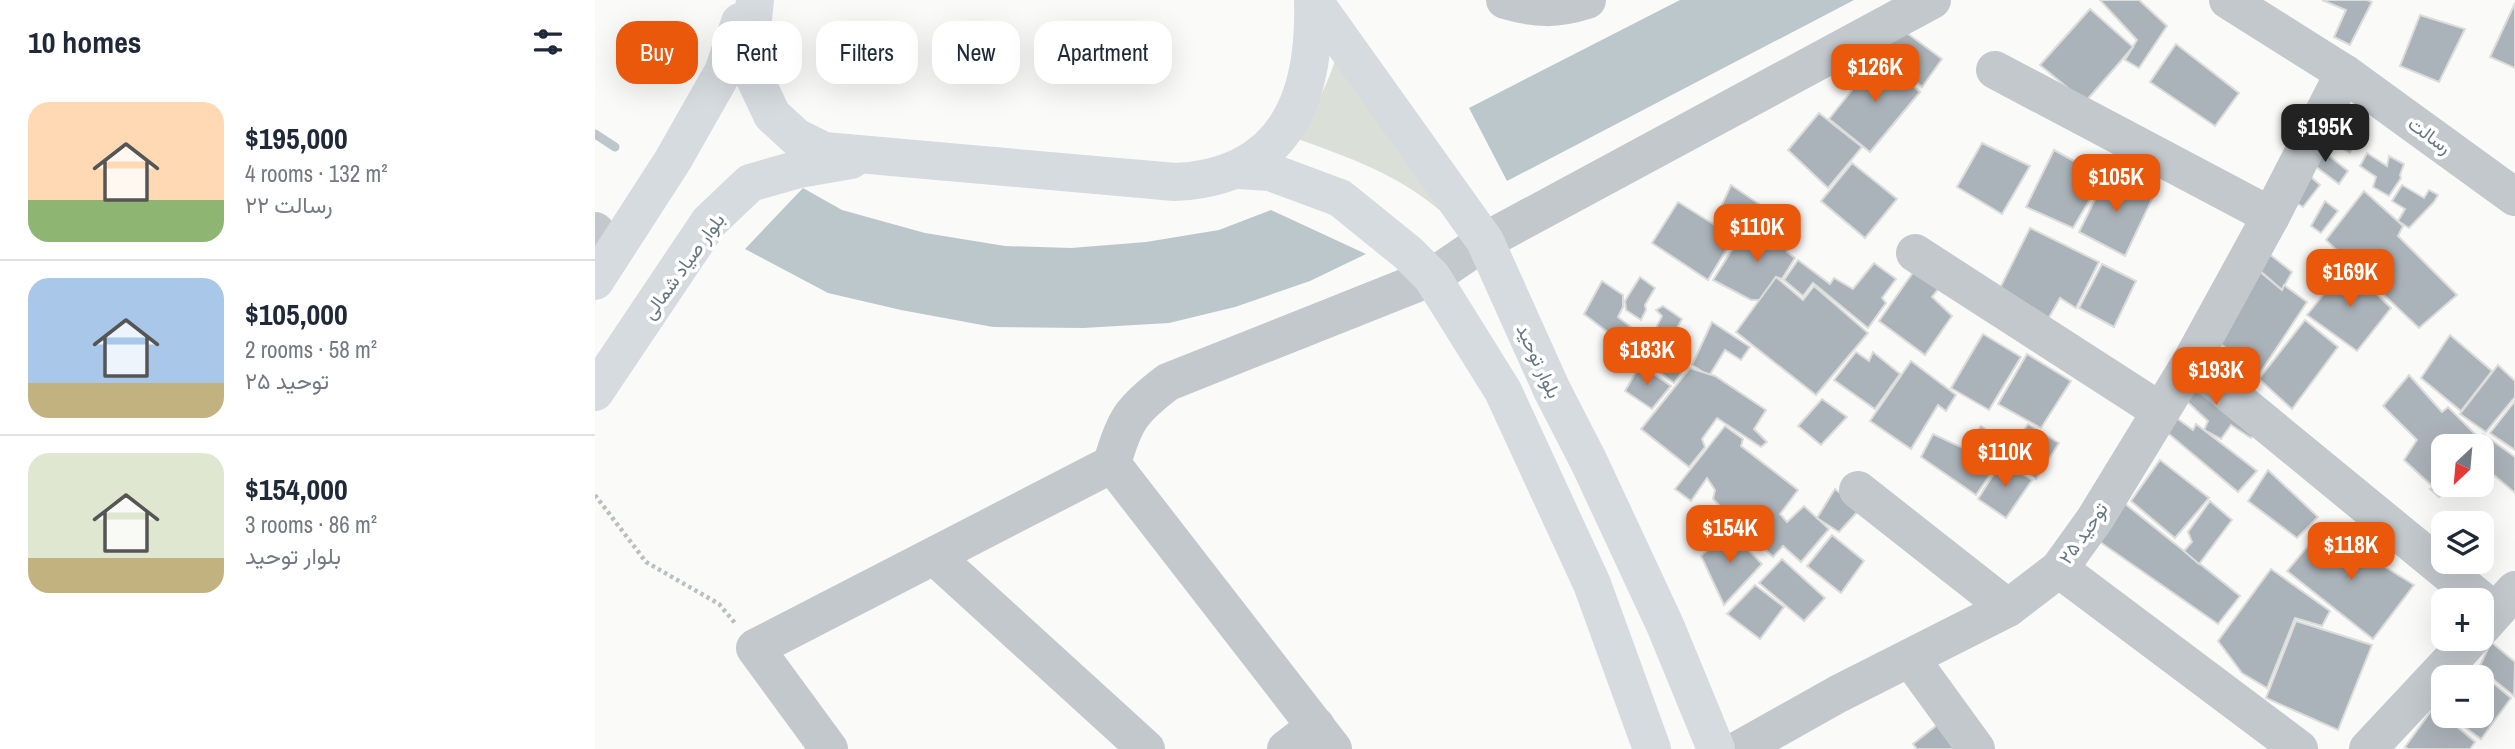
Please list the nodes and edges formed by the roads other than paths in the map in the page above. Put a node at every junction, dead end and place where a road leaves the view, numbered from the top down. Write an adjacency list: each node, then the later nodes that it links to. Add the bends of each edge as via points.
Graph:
1 (748, 0): 16 (main road, via 723,72 673,160)
2 (755, 0): 10 (main road, via 748,64 772,115 796,137 824,151)
3 (1313, 0): 11 (main road, via 1311,61 1299,104 1278,139); 14 (main road, بلوار توحید)
4 (1505, 0): 5 (street, via 1533,8)
5 (1587, 0)
6 (1932, 0): 14 (street)
7 (2228, 0): 9 (street, رسالت)
8 (1995, 70): 13 (street)
9 (2344, 73): 12 (street, رسالت); 13 (street, توحید ۲۵)
10 (878, 155): 11 (main road, via 1175,182 1203,181); 19 (main road, بلوار صیاد شمالی, via 750,183 709,222)
11 (1238, 170): 17 (main road, via 1270,172 1340,198)
12 (2515, 197)
13 (2271, 216): 18 (street, توحید ۲۵)
14 (1485, 242): 17 (street); 34 (main road, بلوار توحید, via 1665,625)
15 (1915, 253): 20 (street)
16 (601, 254)
17 (1432, 277): 21 (street, via 1168,382 1129,416); 33 (main road, via 1503,391 1592,584)
18 (2191, 362): 20 (street, توحید ۲۵); 25 (street)
19 (595, 392)
20 (2160, 411): 24 (street, توحید ۲۵)
21 (1112, 464): 23 (street); 29 (street)
22 (1858, 490): 26 (street)
23 (934, 556): 30 (street, via 755,648); 31 (street)
24 (2059, 569): 26 (street, توحید ۲۵); 37 (street)
25 (2459, 588)
26 (2008, 608): 28 (street, توحید ۲۵)
27 (2458, 651): 38 (street)
28 (1910, 658): 35 (street, توحید ۲۵); 36 (street)
29 (1324, 737): 32 (street)
30 (829, 749)
31 (1146, 749)
32 (1286, 749)
33 (1652, 749)
34 (1716, 749)
35 (1740, 749)
36 (1976, 749)
37 (2299, 749)
38 (2368, 749)

